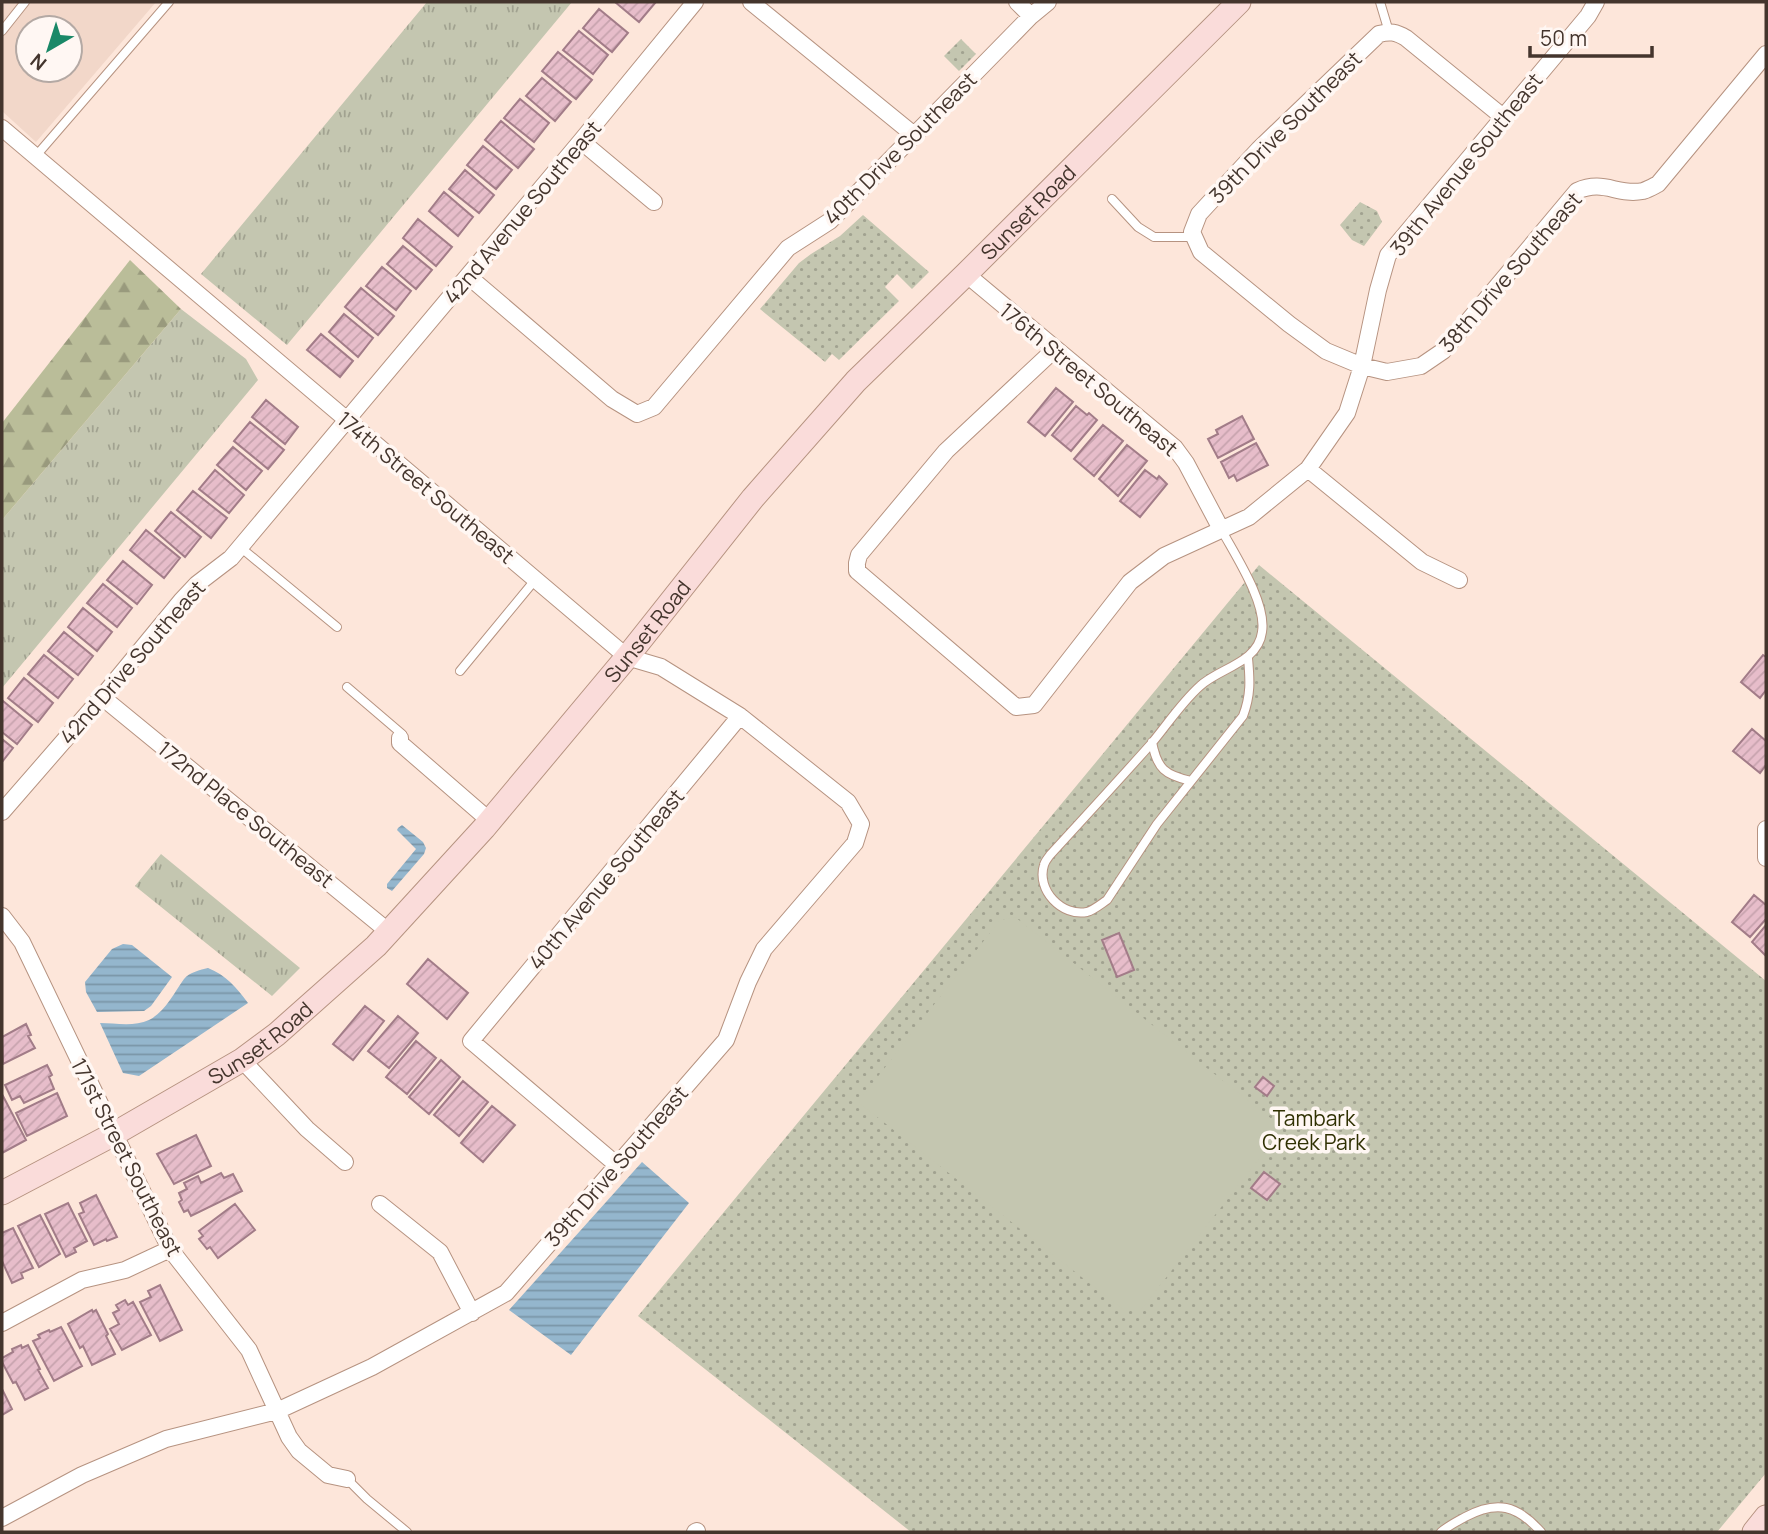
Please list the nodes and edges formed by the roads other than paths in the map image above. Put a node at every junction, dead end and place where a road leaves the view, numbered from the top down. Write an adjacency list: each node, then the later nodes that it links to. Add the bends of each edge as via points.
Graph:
1 (25, 2): 11 (lane)
2 (169, 2): 18 (lane)
3 (695, 2): 17 (street, 42nd Avenue Southeast)
4 (751, 2): 16 (street)
5 (1017, 2): 10 (street)
6 (1048, 2): 10 (street, 40th Drive Southeast)
7 (1380, 2): 12 (lane)
8 (1596, 3): 14 (street, 39th Avenue Southeast)
9 (1232, 4): 22 (street, Sunset Road)
10 (1031, 16): 16 (street, 40th Drive Southeast)
11 (2, 31)
12 (1389, 32): 14 (street, via 1406,38); 21 (street, 39th Drive Southeast, via 1371,41 1259,149 1199,214)
13 (1766, 54): 25 (street, 38th Drive Southeast, via 1658,184 1629,192 1598,185 1577,191 1443,351 1421,366 1387,372)
14 (1503, 117): 25 (street, 39th Avenue Southeast, via 1388,256)
15 (2, 128): 18 (street, 174th Street Southeast)
16 (914, 135): 23 (street, 40th Drive Southeast, via 830,221 788,248 654,407 637,414 612,399)
17 (582, 141): 20 (street); 23 (street, 42nd Avenue Southeast)
18 (35, 157): 26 (street, 174th Street Southeast)
19 (1112, 199): 21 (lane, via 1154,237)
20 (654, 202)
21 (1193, 234): 25 (street, 38th Drive Southeast, via 1201,252 1289,324 1326,351)
22 (966, 274): 24 (street, 176th Street Southeast); 33 (street, Sunset Road, via 856,381 753,498)
23 (468, 276): 26 (street, 42nd Avenue Southeast)
24 (1055, 349): 28 (street, 176th Street Southeast, via 1175,449); 28 (street, 39th Avenue Southeast, via 946,450 859,555 857,571 1016,707 1034,705 1130,582 1164,556)
25 (1362, 366): 27 (street, 39th Avenue Southeast, via 1347,413)
26 (346, 420): 29 (street, 42nd Drive Southeast); 30 (street, 174th Street Southeast)
27 (1308, 469): 28 (street, 39th Avenue Southeast, via 1249,517); 31 (street, via 1422,562)
28 (1221, 529): 34 (lane, via 1262,618 1262,635)
29 (240, 547): 32 (lane); 37 (street, 42nd Drive Southeast, via 197,584)
30 (535, 580): 33 (street, 174th Street Southeast); 35 (lane)
31 (1459, 580)
32 (337, 627)
33 (627, 657): 38 (street, 174th Street Southeast, via 661,667); 43 (street, Sunset Road)
34 (1248, 658): 40 (lane, via 1206,681); 41 (lane, via 1249,701 1243,716)
35 (460, 671)
36 (347, 687): 39 (lane, via 402,734)
37 (102, 697): 42 (street, 42nd Drive Southeast); 48 (street, 172nd Place Southeast)
38 (740, 716): 44 (street, 174th Street Southeast, via 848,802); 52 (street, 40th Avenue Southeast, via 471,1041)
39 (400, 738): 43 (street, via 400,743)
40 (1152, 742): 41 (lane, via 1161,768 1170,776); 41 (lane, via 1044,865 1045,883 1057,905 1088,912 1107,900)
41 (1191, 781)
42 (2, 812)
43 (490, 821): 48 (street, Sunset Road)
44 (861, 824): 52 (street, 39th Drive Southeast, via 855,843 764,949 726,1040)
45 (1766, 829): 46 (street)
46 (1766, 853)
47 (2, 916): 50 (street, 171st Street Southeast, via 22,942)
48 (389, 932): 49 (street, Sunset Road)
49 (242, 1060): 50 (street, Sunset Road); 51 (street, via 307,1129)
50 (114, 1134): 53 (street, Sunset Road); 55 (street, 171st Street Southeast)
51 (345, 1161)
52 (617, 1165): 56 (street, 39th Drive Southeast, via 506,1293)
53 (2, 1193)
54 (380, 1204): 56 (street, via 440,1252)
55 (170, 1249): 57 (street, via 125,1270 82,1280); 58 (street, 171st Street Southeast, via 248,1350)
56 (472, 1313): 58 (street, 39th Drive Southeast)
57 (2, 1323)
58 (277, 1411): 59 (street, 171st Street Southeast, via 299,1451 328,1475); 61 (street, via 166,1439 82,1475)
59 (347, 1479): 62 (lane)
60 (1766, 1517): 65 (street)
61 (2, 1518)
62 (407, 1532)
63 (1441, 1532): 64 (lane, via 1479,1509 1505,1507 1522,1514)
64 (1541, 1532)
65 (1754, 1532)

